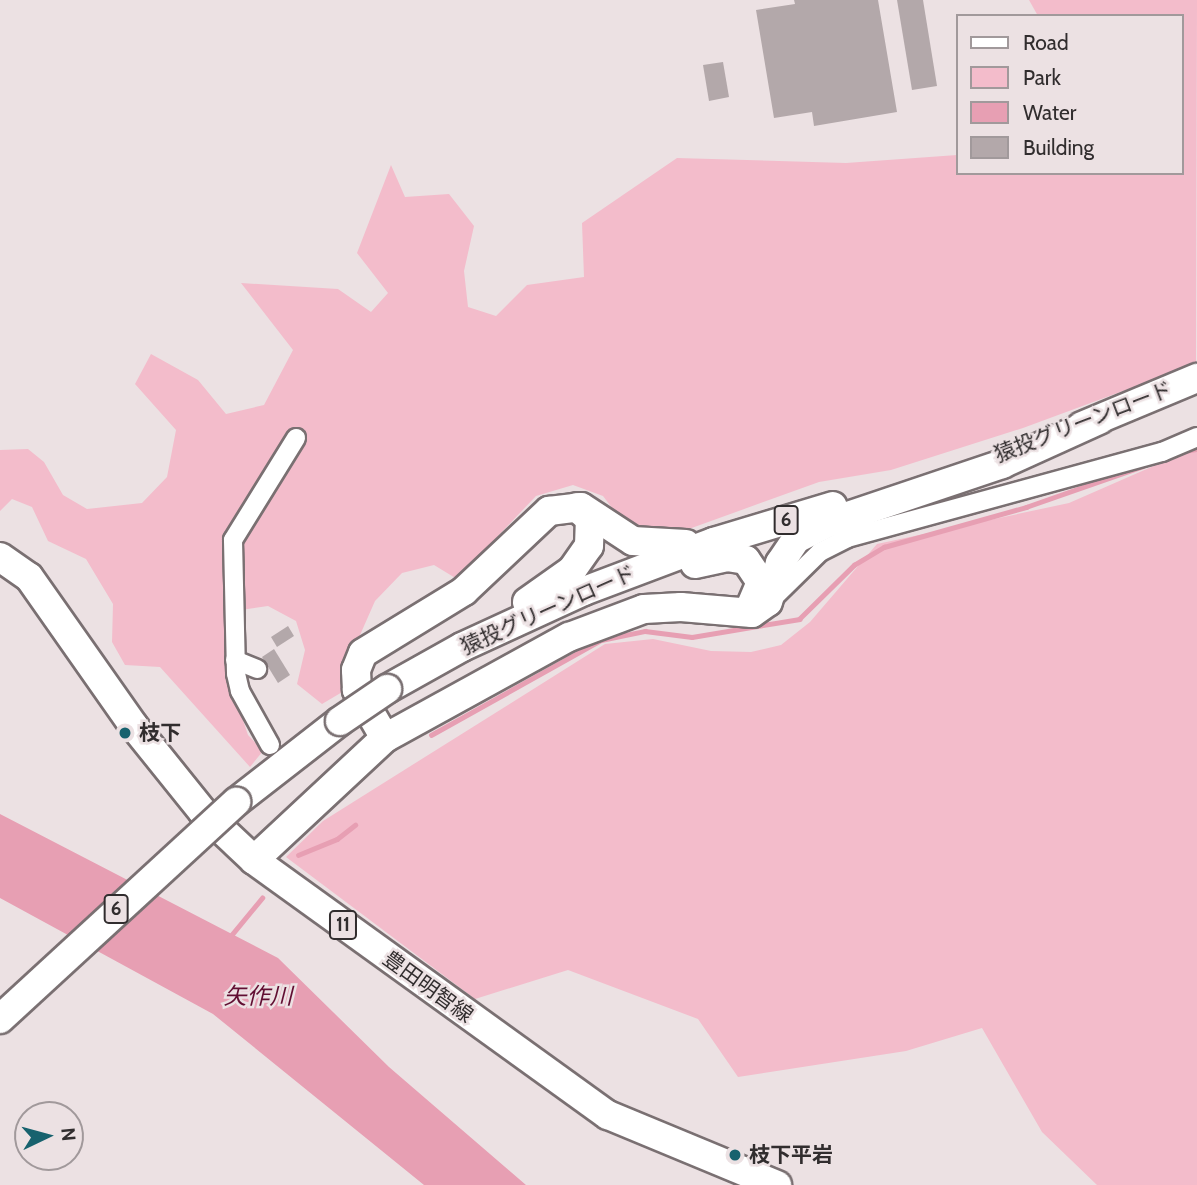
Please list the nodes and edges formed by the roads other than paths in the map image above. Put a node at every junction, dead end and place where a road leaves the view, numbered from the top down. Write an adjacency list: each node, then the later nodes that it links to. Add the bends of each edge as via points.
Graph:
1 (1197, 378): 2 (main road, 猿投グリーンロード / 6)
2 (1099, 420): 6 (main road, 猿投グリーンロード / 6); 8 (main road, via 1002,464 830,522 796,539 780,564)
3 (1197, 437): 8 (street, via 1161,452 846,538 820,552)
4 (296, 438): 12 (street, via 233,540)
5 (570, 505): 6 (main road, via 590,510 621,535 644,545); 11 (main road, via 585,513 592,527 583,558 555,584); 14 (main road, via 549,511 464,592 363,653 356,670 358,690)
6 (714, 542): 10 (main road, 猿投グリーンロード / 6)
7 (0, 557): 16 (main road, 豊田明智線 / 11, via 29,577 133,725 203,812)
8 (768, 602): 9 (main road, via 752,613)
9 (722, 612): 10 (main road, via 744,609 758,597 758,573 746,559 727,557 694,564); 14 (main road, via 662,607 607,619)
10 (520, 619): 11 (main road, 猿投グリーンロード / 6)
11 (462, 647): 17 (main road, 猿投グリーンロード / 6, bridge, via 340,721 236,802)
12 (235, 660): 13 (street); 15 (street, via 240,691)
13 (257, 669)
14 (385, 738): 16 (main road)
15 (270, 745)
16 (254, 860): 18 (main road, 豊田明智線 / 11, via 608,1115)
17 (0, 1019)
18 (776, 1185)

